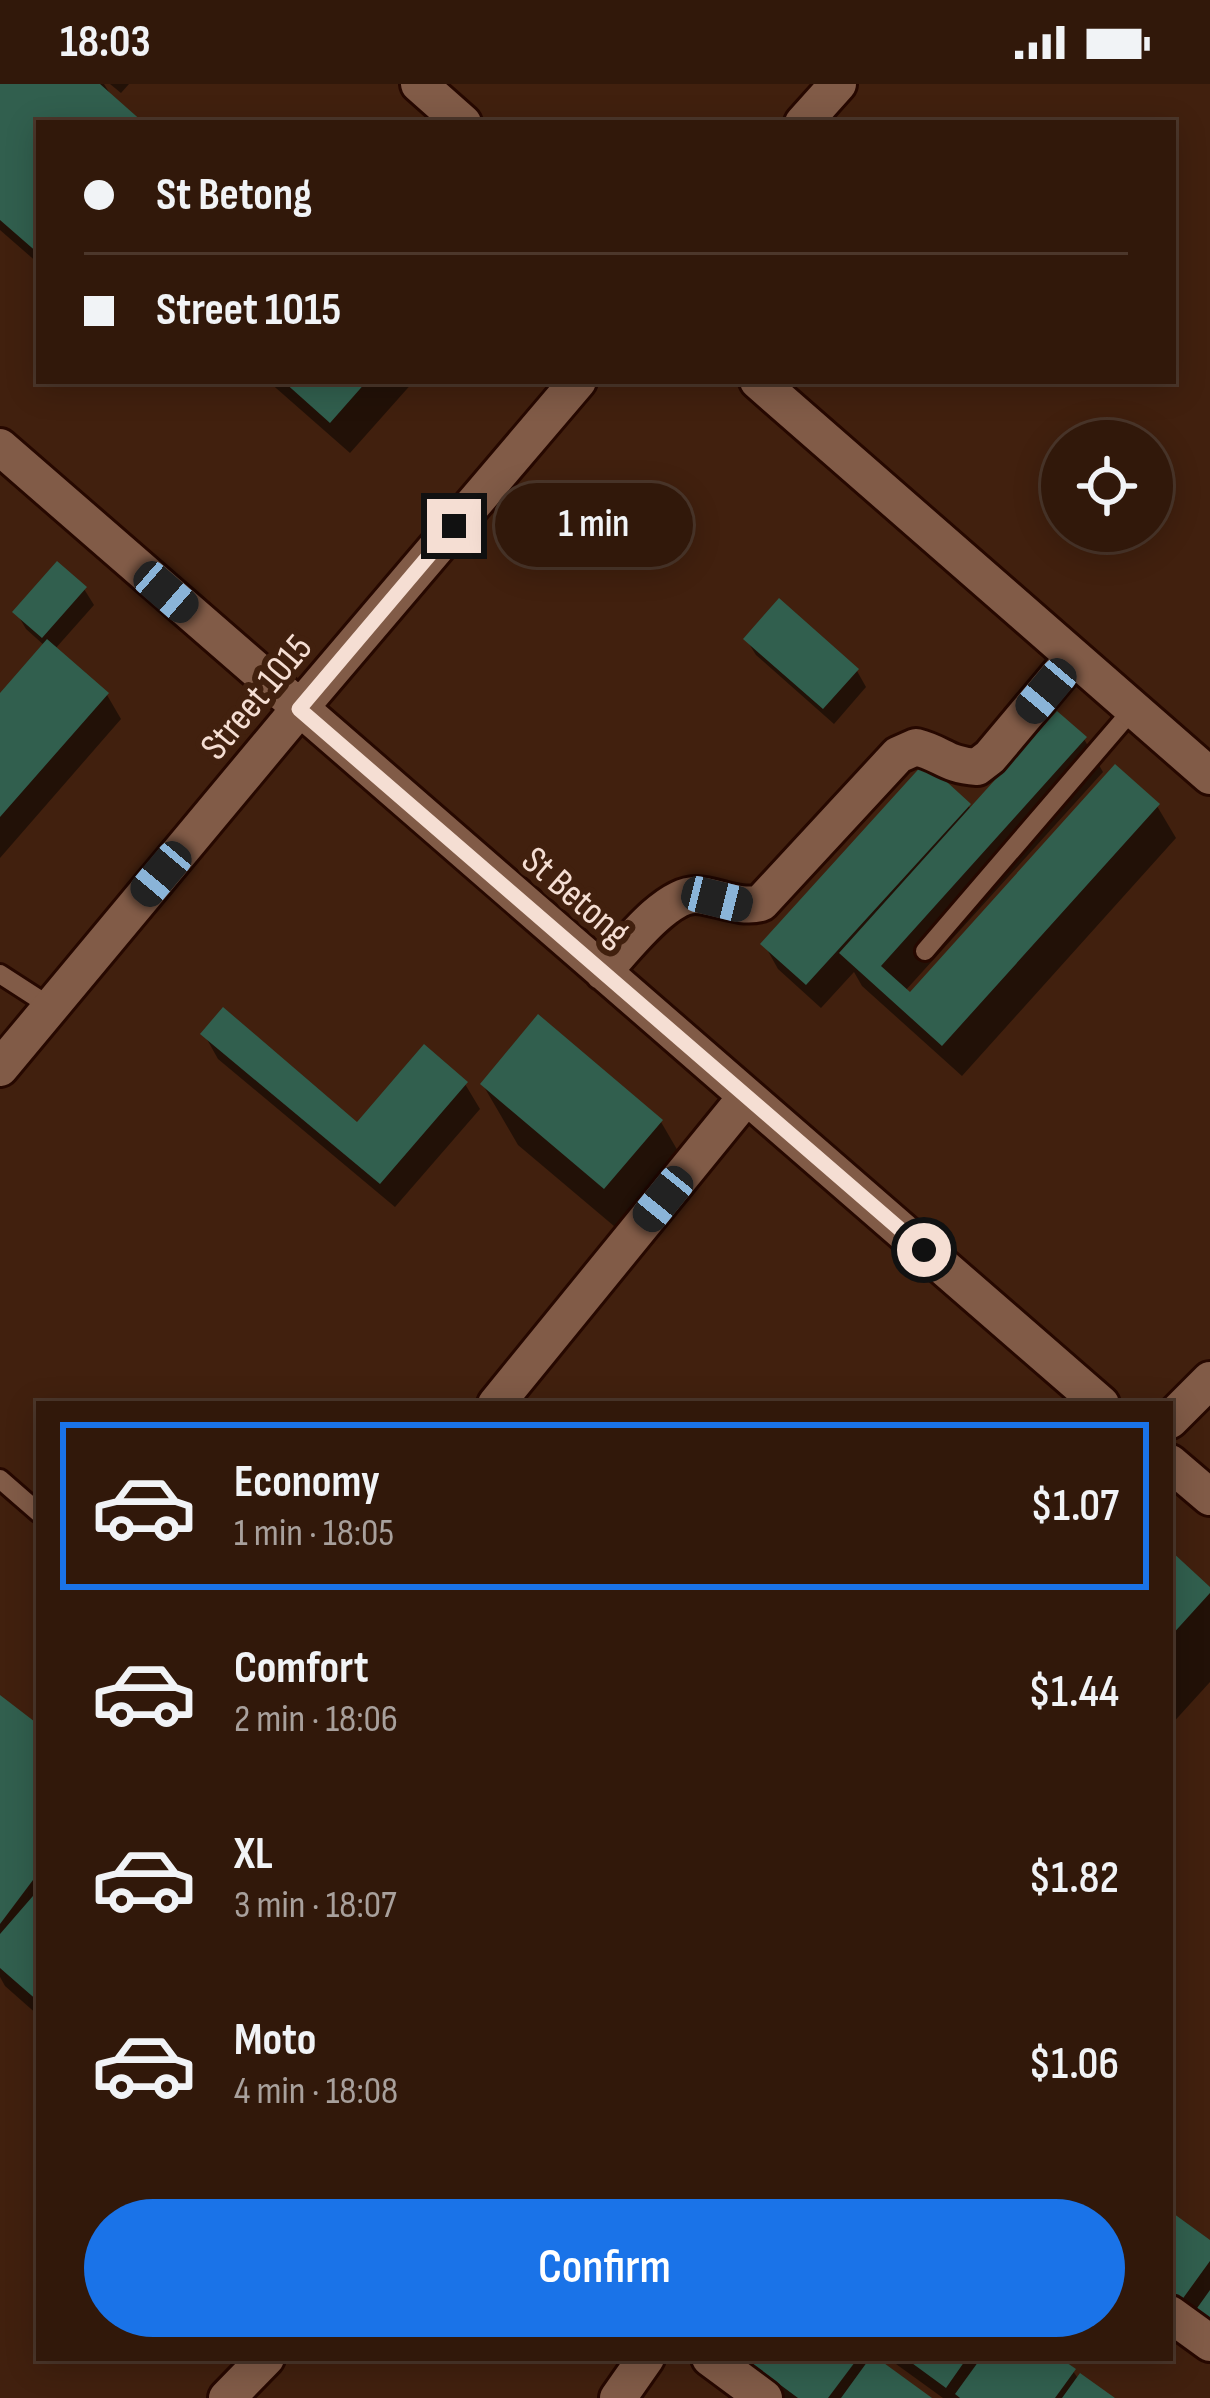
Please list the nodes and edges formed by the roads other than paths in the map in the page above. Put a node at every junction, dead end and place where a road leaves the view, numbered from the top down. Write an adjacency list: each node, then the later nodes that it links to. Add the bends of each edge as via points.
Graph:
1 (419, 84): 3 (street)
2 (838, 84): 4 (street)
3 (460, 120)
4 (806, 120)
5 (575, 384): 9 (street, Street 1015)
6 (761, 384): 8 (street)
7 (0, 447): 9 (street, St Betong)
8 (1074, 657): 10 (street); 13 (street, via 977,767 954,766 916,747 898,755 761,903 680,898)
9 (299, 709): 13 (street, St Betong); 15 (street, Street 1015)
10 (1132, 709): 11 (street); 12 (lane)
11 (1210, 776)
12 (925, 951)
13 (603, 972): 17 (street, St Betong)
14 (0, 974): 15 (lane)
15 (51, 1007): 16 (street, Street 1015)
16 (0, 1068)
17 (746, 1096): 19 (street); 20 (street, St Betong)
18 (1210, 1380): 21 (street)
19 (498, 1401)
20 (1098, 1401)
21 (1173, 1417)
22 (1173, 1466): 24 (street)
23 (0, 1479): 25 (lane)
24 (1210, 1497)
25 (36, 1510)
26 (1173, 2316): 27 (street)
27 (1210, 2343)
28 (263, 2361): 31 (street)
29 (644, 2361): 32 (street)
30 (719, 2361): 33 (street)
31 (227, 2398)
32 (618, 2398)
33 (764, 2398)

